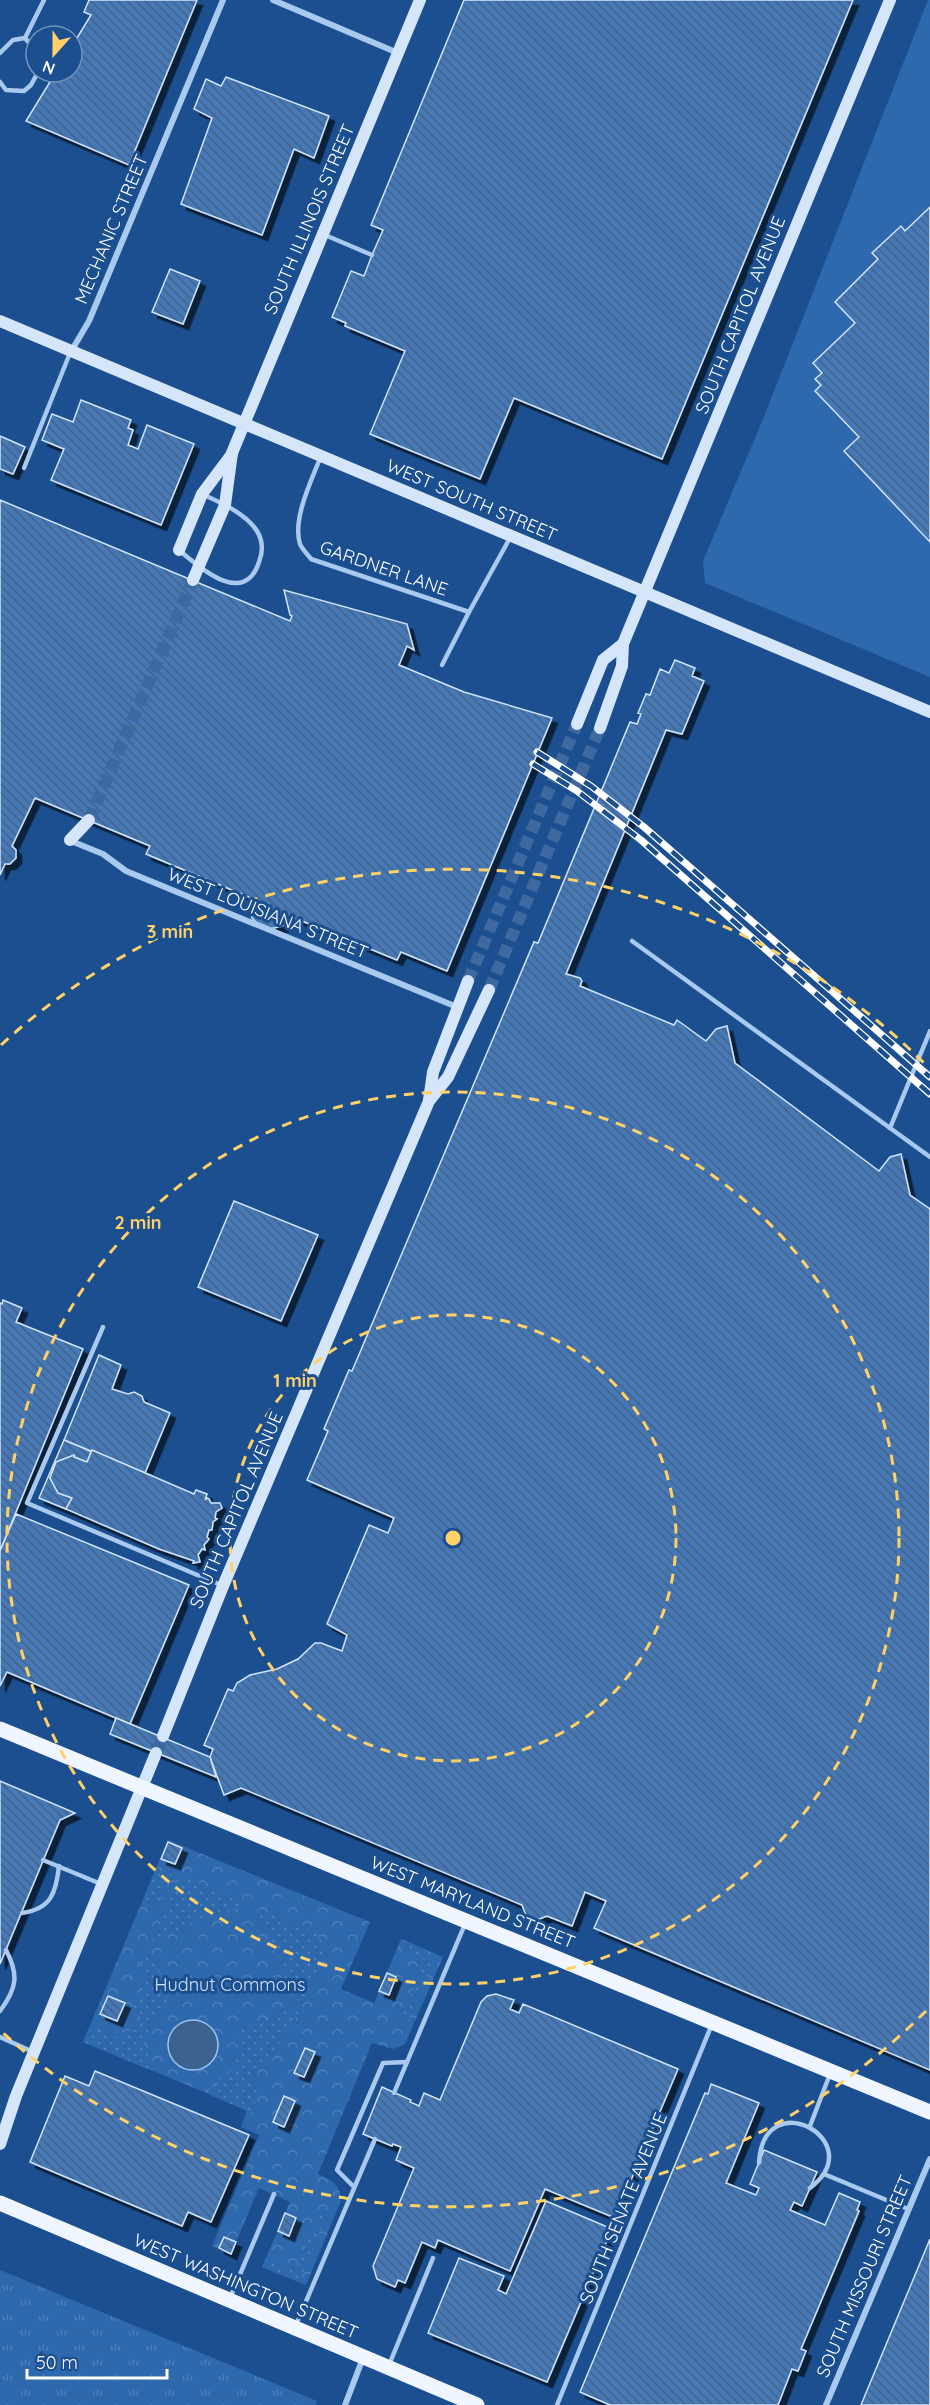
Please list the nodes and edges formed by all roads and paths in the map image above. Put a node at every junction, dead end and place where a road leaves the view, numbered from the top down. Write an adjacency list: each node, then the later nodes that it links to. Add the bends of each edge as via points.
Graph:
1 (44, 0): 6 (lane)
2 (223, 0): 15 (street, MECHANIC STREET, via 89,321)
3 (273, 0): 9 (street)
4 (420, 0): 9 (main road, SOUTH ILLINOIS STREET)
5 (890, 0): 26 (main road, SOUTH CAPITOL AVENUE)
6 (32, 24)
7 (24, 38): 8 (lane, via 13,40)
8 (0, 53)
9 (398, 53): 12 (main road, SOUTH ILLINOIS STREET)
10 (0, 82): 11 (lane, via 6,90 24,91)
11 (32, 84)
12 (323, 234): 13 (lane); 16 (main road, SOUTH ILLINOIS STREET)
13 (372, 255)
14 (0, 321): 15 (main road, WEST SOUTH STREET)
15 (71, 351): 16 (main road, WEST SOUTH STREET); 19 (lane, MECHANIC STREET)
16 (244, 424): 17 (main road, SOUTH ILLINOIS STREET); 18 (main road, WEST SOUTH STREET)
17 (232, 453): 20 (main road, SOUTH ILLINOIS STREET); 21 (main road, SOUTH ILLINOIS STREET)
18 (321, 456): 22 (main road, WEST SOUTH STREET); 27 (lane, GARDNER LANE, via 298,525 300,544 311,559)
19 (24, 468)
20 (202, 494): 21 (lane); 23 (main road, SOUTH ILLINOIS STREET)
21 (225, 505): 24 (main road, SOUTH ILLINOIS STREET); 24 (lane, via 257,531 262,544 257,569 247,581 237,584 213,577)
22 (512, 536): 26 (main road, WEST SOUTH STREET); 27 (lane)
23 (179, 550): 24 (lane)
24 (199, 566): 25 (main road, SOUTH ILLINOIS STREET)
25 (193, 580)
26 (645, 592): 28 (main road, SOUTH CAPITOL AVENUE); 30 (main road, WEST SOUTH STREET)
27 (469, 612): 29 (lane)
28 (623, 644): 31 (main road, SOUTH CAPITOL AVENUE, via 603,660); 32 (main road, SOUTH CAPITOL AVENUE, via 622,666)
29 (441, 664)
30 (930, 712)
31 (577, 724)
32 (600, 728)
33 (89, 820): 34 (main road)
34 (70, 840): 38 (street, WEST LOUISIANA STREET, via 103,854 126,871)
35 (632, 941): 41 (lane)
36 (468, 981): 38 (main road, SOUTH CAPITOL AVENUE)
37 (489, 990): 40 (main road, SOUTH CAPITOL AVENUE, via 448,1077)
38 (458, 1008): 40 (main road, SOUTH CAPITOL AVENUE, via 433,1072)
39 (930, 1031): 41 (lane)
40 (429, 1101): 44 (main road, SOUTH CAPITOL AVENUE)
41 (890, 1128): 42 (lane)
42 (930, 1157)
43 (103, 1327): 44 (lane, via 27,1503)
44 (223, 1586): 46 (main road, SOUTH CAPITOL AVENUE)
45 (0, 1729): 48 (main road, WEST MARYLAND STREET)
46 (163, 1736)
47 (156, 1753): 48 (main road)
48 (142, 1787): 51 (main road); 53 (main road, WEST MARYLAND STREET)
49 (44, 1860): 50 (lane)
50 (59, 1866): 51 (lane); 52 (lane, via 53,1894 45,1905)
51 (103, 1886): 58 (main road)
52 (22, 1912)
53 (467, 1920): 56 (main road, WEST MARYLAND STREET); 59 (lane)
54 (6, 1950): 55 (lane, via 13,1964 15,1987)
55 (0, 2011)
56 (714, 2022): 60 (main road, WEST MARYLAND STREET); 81 (lane, SOUTH SENATE AVENUE)
57 (0, 2037): 58 (lane)
58 (34, 2053): 65 (main road)
59 (407, 2062): 61 (lane); 69 (lane, via 382,2063 337,2170)
60 (831, 2071): 62 (main road, WEST MARYLAND STREET); 63 (lane)
61 (394, 2093)
62 (930, 2112)
63 (810, 2126): 67 (lane, via 777,2126 762,2142); 68 (lane, via 819,2133 828,2152)
64 (375, 2139): 69 (lane)
65 (0, 2144)
66 (930, 2159): 73 (street, SOUTH MISSOURI STREET)
67 (759, 2163)
68 (824, 2174): 70 (lane); 73 (lane)
69 (354, 2187): 76 (lane)
70 (810, 2188)
71 (274, 2194): 75 (lane)
72 (0, 2203): 75 (main road, WEST WASHINGTON STREET)
73 (908, 2208): 82 (street, SOUTH MISSOURI STREET)
74 (433, 2259): 78 (lane)
75 (229, 2300): 76 (main road, WEST WASHINGTON STREET)
76 (295, 2328): 77 (main road, WEST WASHINGTON STREET)
77 (363, 2357): 78 (main road, WEST WASHINGTON STREET); 79 (street)
78 (388, 2367): 80 (main road, WEST WASHINGTON STREET)
79 (345, 2405)
80 (477, 2405)
81 (557, 2405)
82 (826, 2405)

